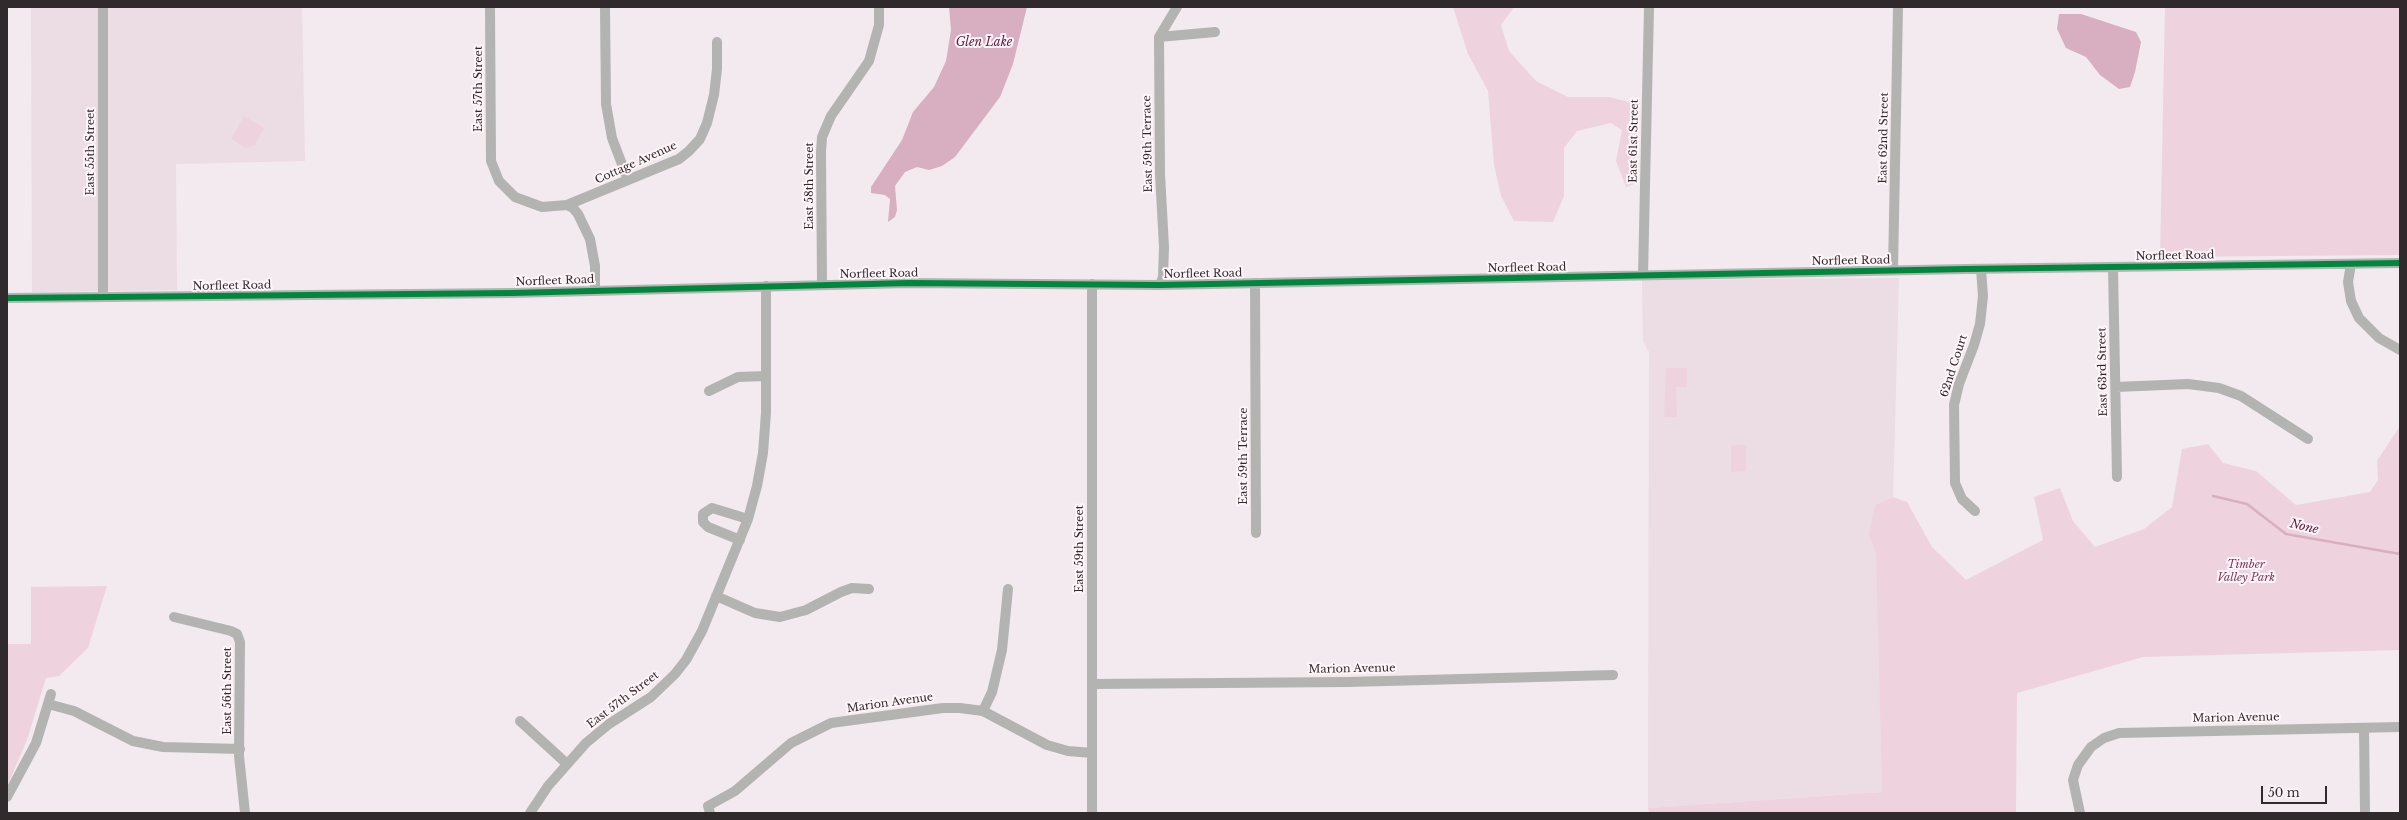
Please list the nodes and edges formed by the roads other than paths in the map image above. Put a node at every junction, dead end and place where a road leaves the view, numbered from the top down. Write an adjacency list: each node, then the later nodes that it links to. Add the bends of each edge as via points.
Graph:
1 (103, 7): 26 (street, East 55th Street)
2 (490, 7): 11 (street, East 57th Street, via 491,160)
3 (605, 7): 12 (street, via 606,104 612,138)
4 (879, 7): 22 (street, East 58th Street, via 878,30 869,61 831,116 822,137)
5 (1177, 7): 9 (street)
6 (1649, 7): 19 (street, East 61st Street)
7 (1898, 7): 18 (street, East 62nd Street)
8 (1215, 32): 9 (street)
9 (1159, 37): 23 (street, East 59th Terrace, via 1160,174 1164,247 1163,278)
10 (717, 42): 12 (street, Cottage Avenue, via 714,95 700,139 679,159)
11 (495, 170): 13 (street, Cottage Avenue, via 499,181 515,197 529,204 554,208)
12 (628, 180): 13 (street, Cottage Avenue)
13 (567, 205): 25 (street, via 578,214 590,239 595,266)
14 (2400, 263): 15 (street, Norfleet Road)
15 (2351, 264): 16 (street, Norfleet Road); 28 (street, via 2348,282 2351,301 2359,318 2379,338)
16 (2113, 267): 17 (street, Norfleet Road); 30 (street, East 63rd Street)
17 (1982, 269): 18 (street, Norfleet Road); 34 (street, 62nd Court, via 1980,324 1954,405 1955,483 1962,499)
18 (1893, 270): 19 (street, Norfleet Road)
19 (1643, 275): 20 (street, Norfleet Road)
20 (1255, 283): 23 (street, Norfleet Road); 36 (street, East 59th Terrace)
21 (1092, 284): 22 (street, Norfleet Road); 23 (street, Norfleet Road); 43 (street, East 59th Street)
22 (822, 285): 24 (street, Norfleet Road)
23 (1160, 285)
24 (766, 286): 25 (street, Norfleet Road); 29 (street)
25 (595, 290): 26 (street, Norfleet Road)
26 (103, 297): 27 (street, Norfleet Road)
27 (7, 298)
28 (2400, 350)
29 (766, 376): 31 (street, via 738,377); 35 (street, via 763,453 758,486)
30 (2116, 388): 32 (street, via 2188,384 2219,388 2241,396); 33 (street, East 63rd Street)
31 (709, 391)
32 (2308, 439)
33 (2117, 477)
34 (1975, 511)
35 (748, 519): 37 (street); 37 (street, via 712,508 703,514 703,522 708,528)
36 (1256, 533)
37 (740, 540): 40 (street)
38 (869, 588): 40 (street, via 852,588 806,610 780,617 755,613)
39 (1008, 589): 46 (street, via 1002,650 992,692)
40 (716, 596): 52 (street, East 57th Street, via 694,646 675,674 651,697 586,742)
41 (174, 617): 50 (street, East 56th Street, via 231,630 237,634 240,642)
42 (1613, 675): 43 (street, Marion Avenue, via 1348,682)
43 (1092, 684): 51 (street, East 59th Street)
44 (51, 694): 45 (street)
45 (48, 704): 50 (street, via 74,711 133,740 164,746); 53 (street, via 36,743)
46 (983, 711): 51 (street, Marion Avenue, via 1047,745 1068,751); 54 (street, Marion Avenue, via 943,708 831,723 791,743)
47 (520, 721): 52 (street)
48 (2400, 727): 49 (street, Marion Avenue)
49 (2364, 728): 58 (street, Marion Avenue, via 2119,733 2104,738 2091,747 2078,765 2073,780); 59 (street)
50 (240, 749): 55 (street, East 56th Street)
51 (1092, 753): 57 (street, East 59th Street)
52 (566, 763): 56 (street, East 57th Street)
53 (7, 797)
54 (709, 810)
55 (245, 813)
56 (530, 813)
57 (1092, 813)
58 (2080, 813)
59 (2365, 813)

